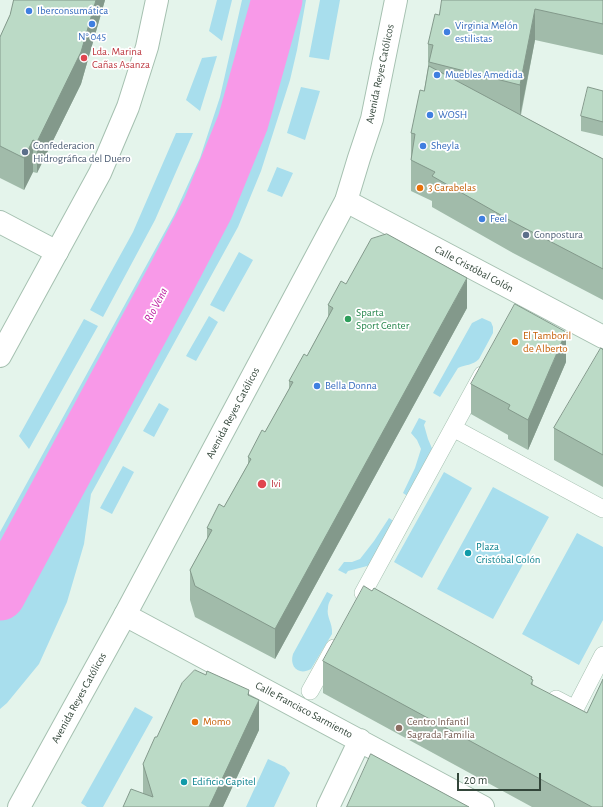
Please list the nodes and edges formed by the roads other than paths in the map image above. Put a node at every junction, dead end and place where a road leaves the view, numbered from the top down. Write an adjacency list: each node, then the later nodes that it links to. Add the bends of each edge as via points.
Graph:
1 (157, 0): 5 (street, via 147,47 128,107 100,174)
2 (396, 0): 3 (street, Avenida Reyes Católicos, via 372,119)
3 (346, 201): 6 (street, Calle Cristóbal Colón); 12 (street, Avenida Reyes Católicos)
4 (0, 222): 5 (street)
5 (57, 252): 7 (street)
6 (603, 337)
7 (0, 356)
8 (489, 360): 9 (street)
9 (453, 428): 10 (street); 11 (street, via 360,600)
10 (603, 509)
11 (391, 608)
12 (125, 614): 17 (street, Calle Francisco Sarmiento); 18 (street, Avenida Reyes Católicos)
13 (341, 635): 16 (street)
14 (603, 655): 15 (street, via 575,709)
15 (541, 690)
16 (310, 691)
17 (360, 740): 19 (street); 20 (street, Calle Francisco Sarmiento)
18 (19, 807)
19 (328, 807)
20 (483, 807)

